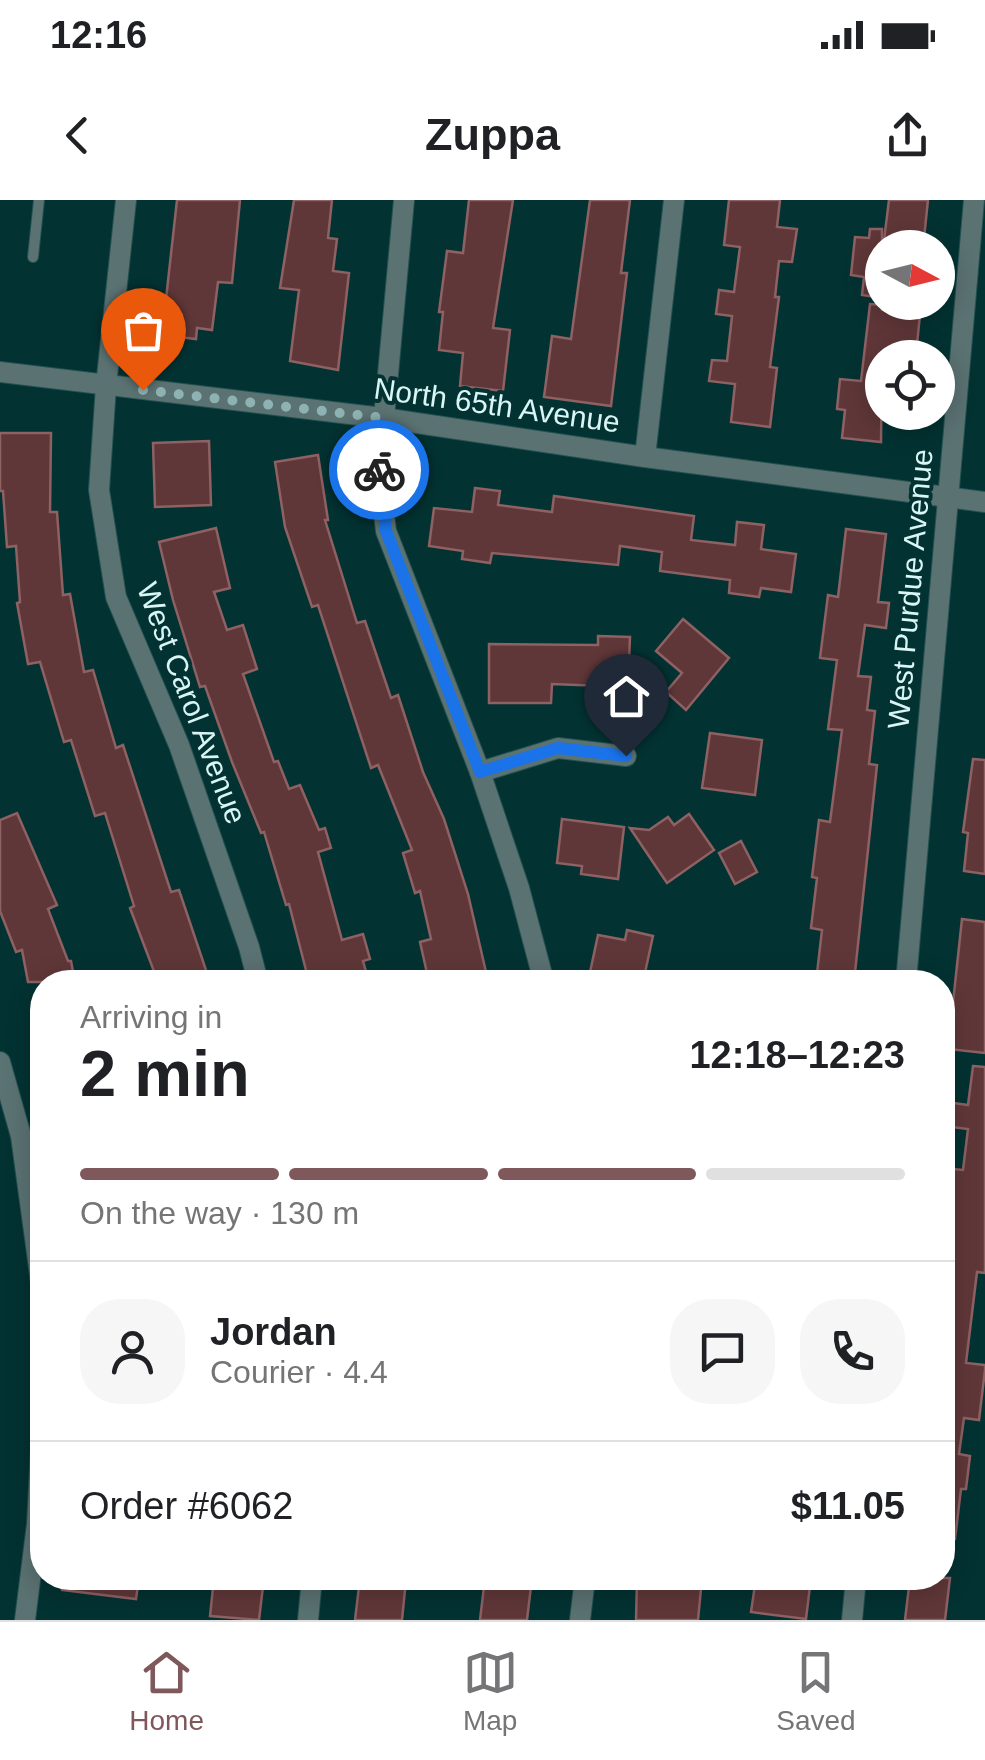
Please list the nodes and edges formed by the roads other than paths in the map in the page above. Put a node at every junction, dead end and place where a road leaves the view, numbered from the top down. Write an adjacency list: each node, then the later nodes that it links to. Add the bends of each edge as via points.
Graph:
1 (39, 200): 6 (lane)
2 (126, 200): 8 (street, West Carol Avenue)
3 (404, 200): 9 (street)
4 (674, 200): 10 (street)
5 (974, 200): 11 (street, West Purdue Avenue)
6 (34, 257)
7 (0, 372): 8 (street, North 65th Avenue)
8 (106, 386): 9 (street, North 65th Avenue); 15 (street, West Carol Avenue, via 99,490 116,598 178,745)
9 (383, 418): 10 (street, North 65th Avenue); 14 (street, via 379,472 386,531)
10 (644, 458): 11 (street, North 65th Avenue)
11 (947, 497): 12 (street, North 65th Avenue); 17 (street, West Purdue Avenue)
12 (985, 502)
13 (626, 756): 14 (street, via 558,748)
14 (480, 772): 16 (street)
15 (255, 970)
16 (541, 970)
17 (907, 970)
18 (0, 1062): 19 (street, via 21,1136)
19 (30, 1202)
20 (30, 1583): 24 (street)
21 (311, 1590): 25 (street)
22 (584, 1590): 26 (street)
23 (855, 1590): 27 (street)
24 (25, 1620)
25 (308, 1620)
26 (580, 1620)
27 (852, 1620)

